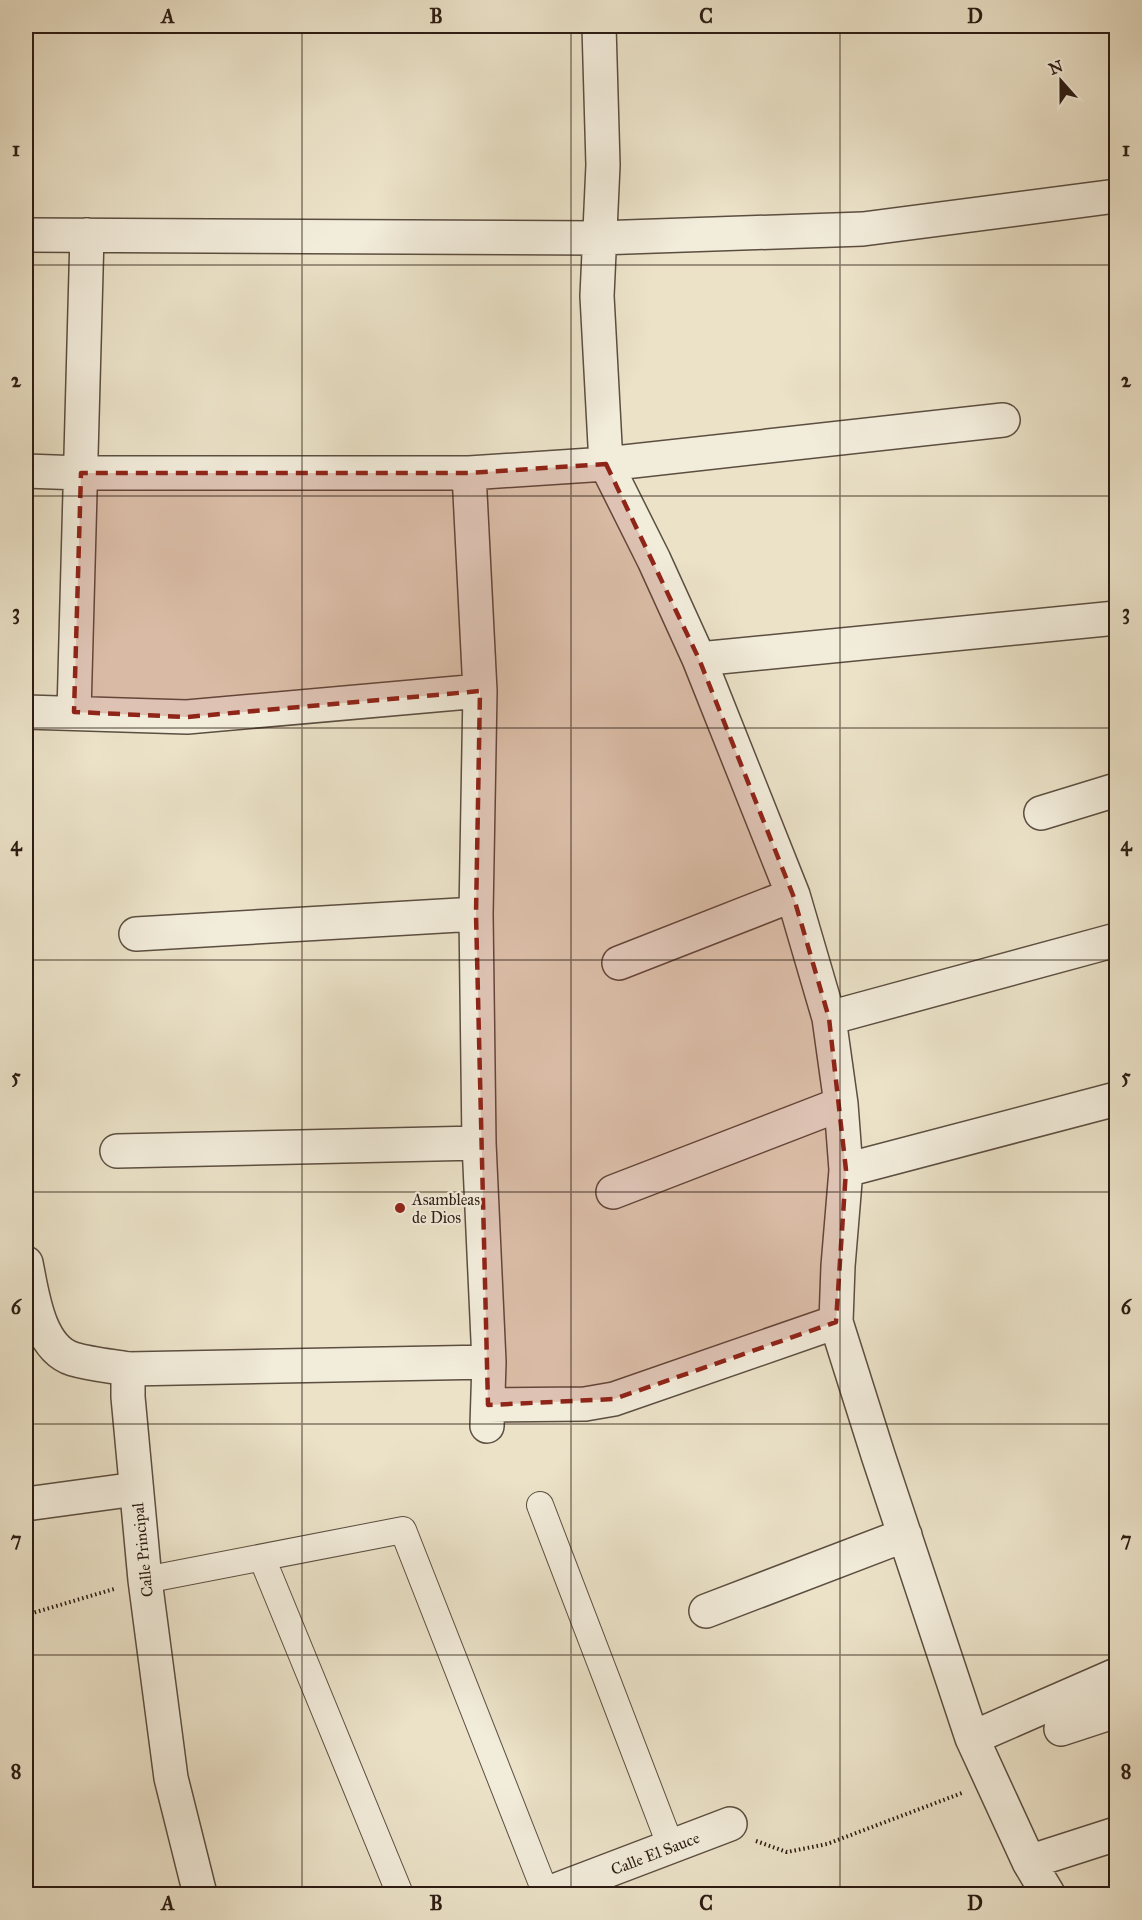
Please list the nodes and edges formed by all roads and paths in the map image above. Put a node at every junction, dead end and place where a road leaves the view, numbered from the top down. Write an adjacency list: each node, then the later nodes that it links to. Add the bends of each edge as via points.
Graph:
1 (599, 26): 5 (street, via 603,165)
2 (1116, 196): 5 (street, via 863,229)
3 (26, 235): 4 (street)
4 (87, 235): 5 (street); 9 (street)
5 (598, 238): 7 (street, via 597,296)
6 (1003, 420): 7 (street)
7 (606, 464): 10 (street); 12 (street)
8 (26, 471): 9 (street)
9 (81, 473): 10 (street); 15 (street)
10 (469, 473): 13 (street)
11 (1116, 618): 12 (street)
12 (699, 659): 18 (street)
13 (480, 691): 15 (street, via 187,717); 19 (street)
14 (26, 712): 15 (street)
15 (74, 712)
16 (1116, 790): 17 (street)
17 (1041, 813)
18 (793, 895): 22 (street); 23 (street)
19 (476, 914): 20 (street); 26 (street)
20 (136, 934)
21 (1116, 940): 23 (street)
22 (619, 963)
23 (829, 1018): 25 (street)
24 (1116, 1099): 28 (street)
25 (841, 1104): 28 (street); 29 (street)
26 (479, 1143): 27 (street); 32 (street)
27 (117, 1151)
28 (846, 1170): 31 (street)
29 (613, 1192)
30 (26, 1263): 33 (street, via 38,1321 56,1347 71,1358)
31 (836, 1322): 32 (street, via 614,1400 488,1416); 37 (street)
32 (489, 1362): 33 (street)
33 (128, 1369): 34 (street, Calle Principal)
34 (136, 1489): 35 (street); 39 (street, Calle Principal)
35 (26, 1504)
36 (540, 1505): 49 (street)
37 (904, 1535): 40 (street); 45 (street)
38 (262, 1558): 39 (street); 52 (street); 53 (street, via 404,1530)
39 (145, 1580): 41 (path); 51 (street, Calle Principal, via 171,1778)
40 (706, 1611)
41 (26, 1615)
42 (1116, 1675): 45 (street)
43 (1116, 1711): 44 (street)
44 (1061, 1729)
45 (972, 1738): 46 (street)
46 (994, 1781): 47 (path, via 827,1844 787,1852 758,1842); 50 (street)
47 (730, 1824): 49 (street, Calle El Sauce)
48 (1116, 1834): 50 (street)
49 (671, 1847): 53 (street, Calle El Sauce)
50 (1029, 1862): 54 (street)
51 (200, 1894)
52 (400, 1894)
53 (546, 1894)
54 (1048, 1894)

